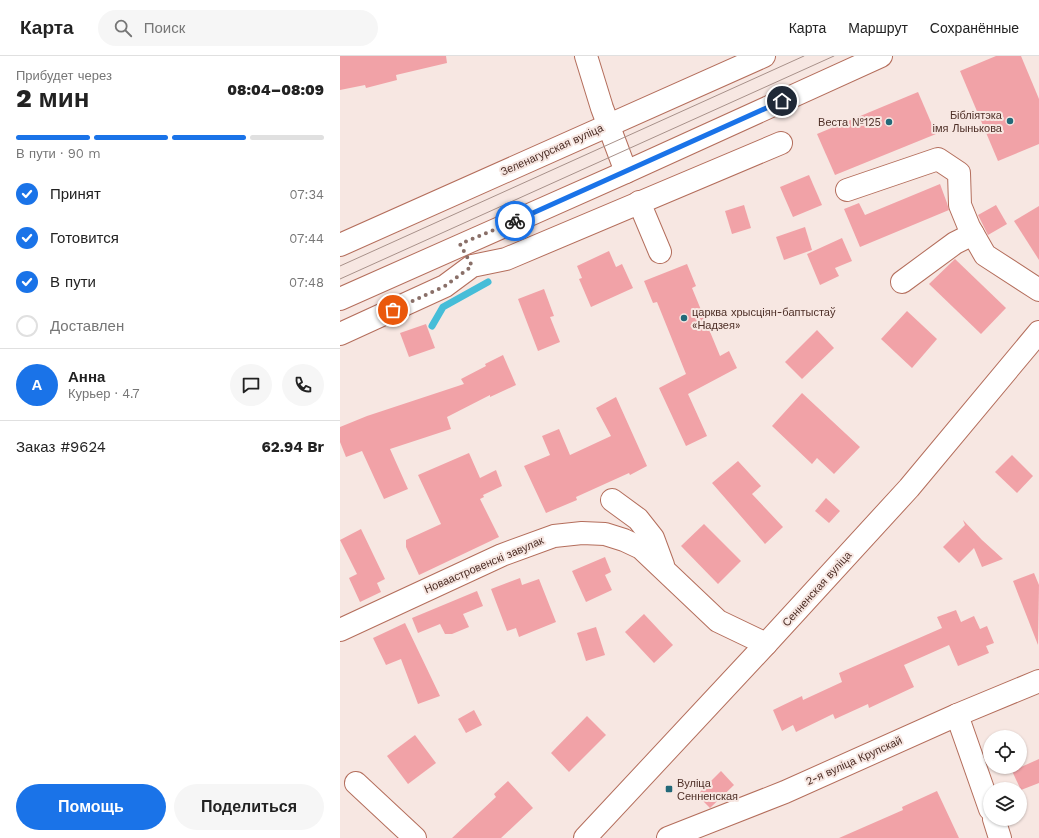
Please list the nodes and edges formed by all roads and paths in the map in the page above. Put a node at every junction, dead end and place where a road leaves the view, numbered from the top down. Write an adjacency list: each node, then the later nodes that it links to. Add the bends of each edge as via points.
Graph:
1 (586, 56): 4 (street)
2 (764, 56): 4 (street, Зеленагурская вуліца)
3 (881, 56): 6 (street)
4 (608, 124): 6 (street); 11 (street, Зеленагурская вуліца)
5 (781, 143): 8 (street)
6 (626, 172): 10 (street)
7 (847, 190): 9 (street, via 938,159 959,173 960,205)
8 (639, 202): 12 (street); 13 (street, via 506,259)
9 (973, 234): 14 (street, via 955,243); 15 (street, via 985,255)
10 (460, 244): 13 (street); 16 (street)
11 (340, 245)
12 (660, 252)
13 (472, 266): 18 (street, via 445,286)
14 (902, 282)
15 (1039, 290)
16 (340, 299)
17 (1039, 332): 22 (street, Сенненская вуліца, via 909,488)
18 (340, 334)
19 (612, 500): 20 (street, via 638,519 653,538)
20 (666, 574): 21 (street, Новаастровенскі завулак, via 641,548 624,540 605,534 554,536 502,556); 22 (street, Новаастровенскі завулак, via 718,621)
21 (340, 630)
22 (766, 644): 29 (street, Сенненская вуліца)
23 (1039, 681): 24 (street, 2-я вуліца Крупскай)
24 (957, 715): 26 (street); 30 (street, 2-я вуліца Крупскай, via 785,792)
25 (356, 783): 28 (street)
26 (983, 789)
27 (996, 826): 31 (street)
28 (415, 838)
29 (585, 838)
30 (668, 838)
31 (1000, 838)

